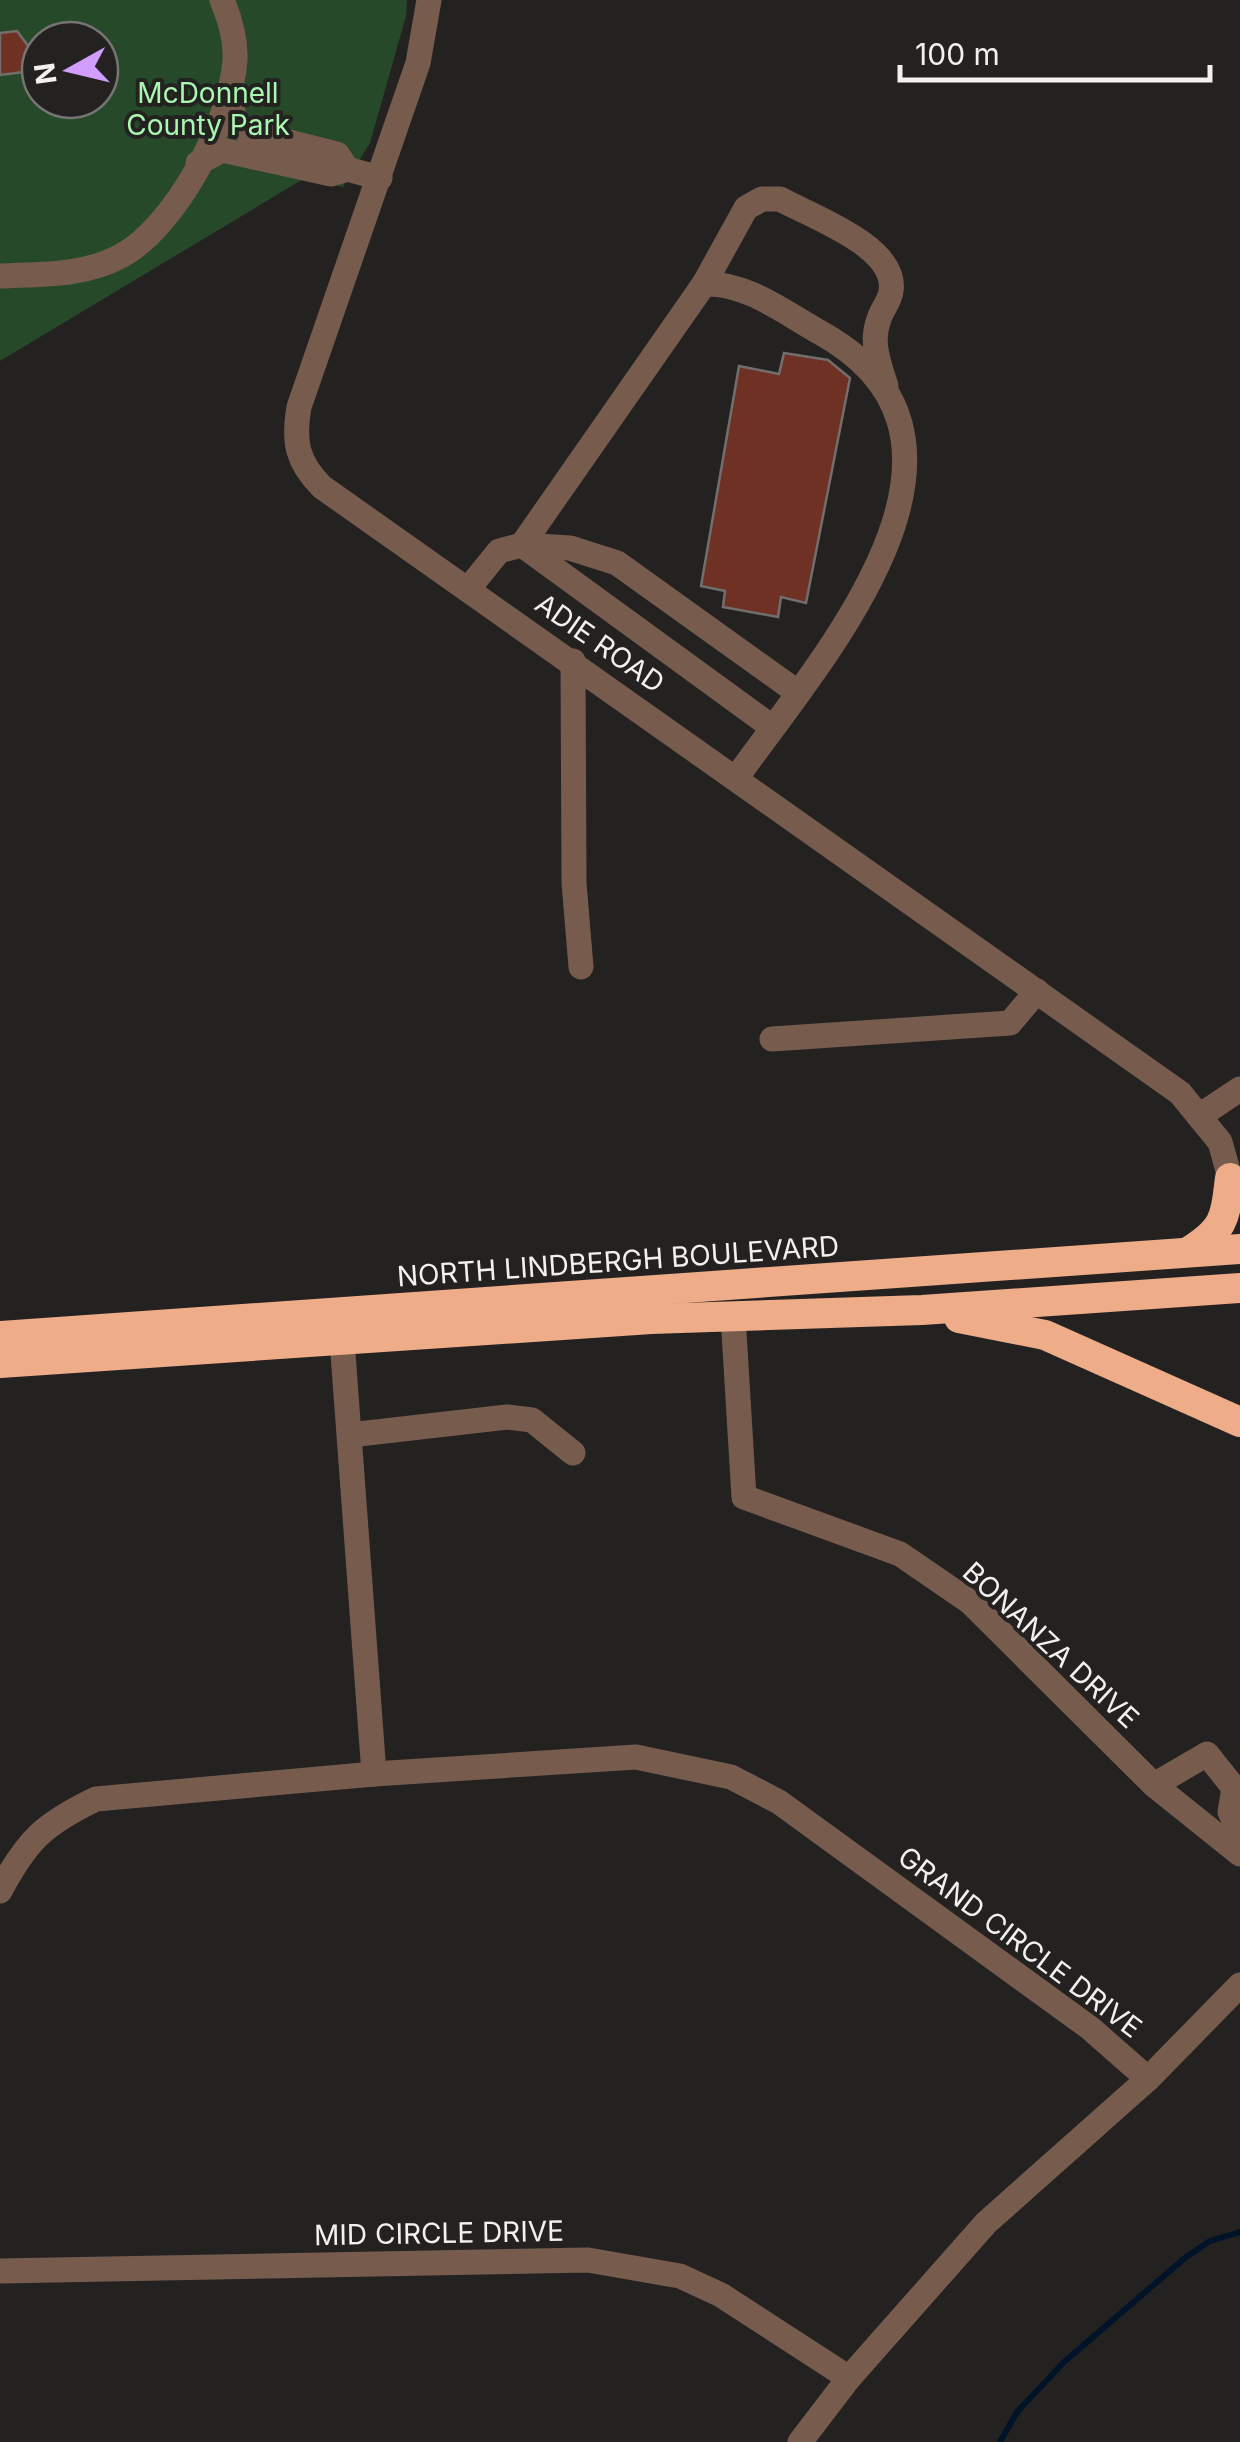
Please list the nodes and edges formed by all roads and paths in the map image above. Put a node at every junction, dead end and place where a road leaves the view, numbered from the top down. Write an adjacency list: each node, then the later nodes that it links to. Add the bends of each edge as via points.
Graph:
1 (222, 0): 3 (street, via 235,45)
2 (429, 0): 6 (street, ADIE ROAD, via 418,63)
3 (229, 97): 4 (street); 5 (street, via 246,131 337,154)
4 (198, 163): 5 (street, via 222,150 331,174); 7 (street, via 160,224 123,255 68,272)
5 (347, 169): 6 (street)
6 (380, 178): 11 (street, ADIE ROAD, via 299,407 296,444 301,464 322,487)
7 (0, 276)
8 (704, 284): 9 (street, via 730,283 851,350); 9 (street, via 746,208 762,199 780,199 879,253 891,271 891,294 874,347); 10 (street)
9 (886, 386): 13 (street, via 904,429 904,481 893,533 868,589)
10 (522, 545): 11 (street, via 499,551); 13 (street, via 570,548 617,564); 14 (street)
11 (468, 588): 12 (street, ADIE ROAD)
12 (573, 661): 15 (street, ADIE ROAD); 16 (street)
13 (797, 692): 14 (street)
14 (772, 727): 15 (street)
15 (736, 777): 17 (street, ADIE ROAD)
16 (581, 967)
17 (1037, 991): 18 (street, via 1010,1023); 20 (street, ADIE ROAD)
18 (772, 1039)
19 (1240, 1089): 20 (street)
20 (1201, 1115): 21 (street, ADIE ROAD, via 1220,1142)
21 (1235, 1185): 23 (highway, via 1224,1220)
22 (1240, 1248): 23 (highway, NORTH LINDBERGH BOULEVARD)
23 (1186, 1252): 27 (highway, NORTH LINDBERGH BOULEVARD)
24 (1240, 1288): 25 (highway)
25 (922, 1310): 26 (highway); 30 (highway, via 1045,1335)
26 (733, 1316): 28 (highway); 34 (street, BONANZA DRIVE, via 744,1497 900,1554 970,1602)
27 (0, 1336)
28 (342, 1340): 29 (highway); 31 (street)
29 (0, 1364)
30 (1240, 1422)
31 (350, 1435): 32 (street, via 507,1417 532,1420); 33 (street)
32 (574, 1453)
33 (374, 1774): 37 (street, GRAND CIRCLE DRIVE, via 96,1800 38,1832); 39 (street, GRAND CIRCLE DRIVE, via 636,1757 731,1777 779,1802 898,1886 1090,2028)
34 (1154, 1785): 35 (street, via 1207,1754 1234,1788 1230,1812); 36 (street, BONANZA DRIVE)
35 (1240, 1833)
36 (1240, 1854)
37 (0, 1890)
38 (1240, 1985): 39 (street)
39 (1148, 2080): 41 (street, GRAND CIRCLE DRIVE, via 986,2223)
40 (0, 2271): 41 (street, MID CIRCLE DRIVE, via 588,2260 680,2276)
41 (849, 2378): 42 (street, GRAND CIRCLE DRIVE)
42 (800, 2442)

